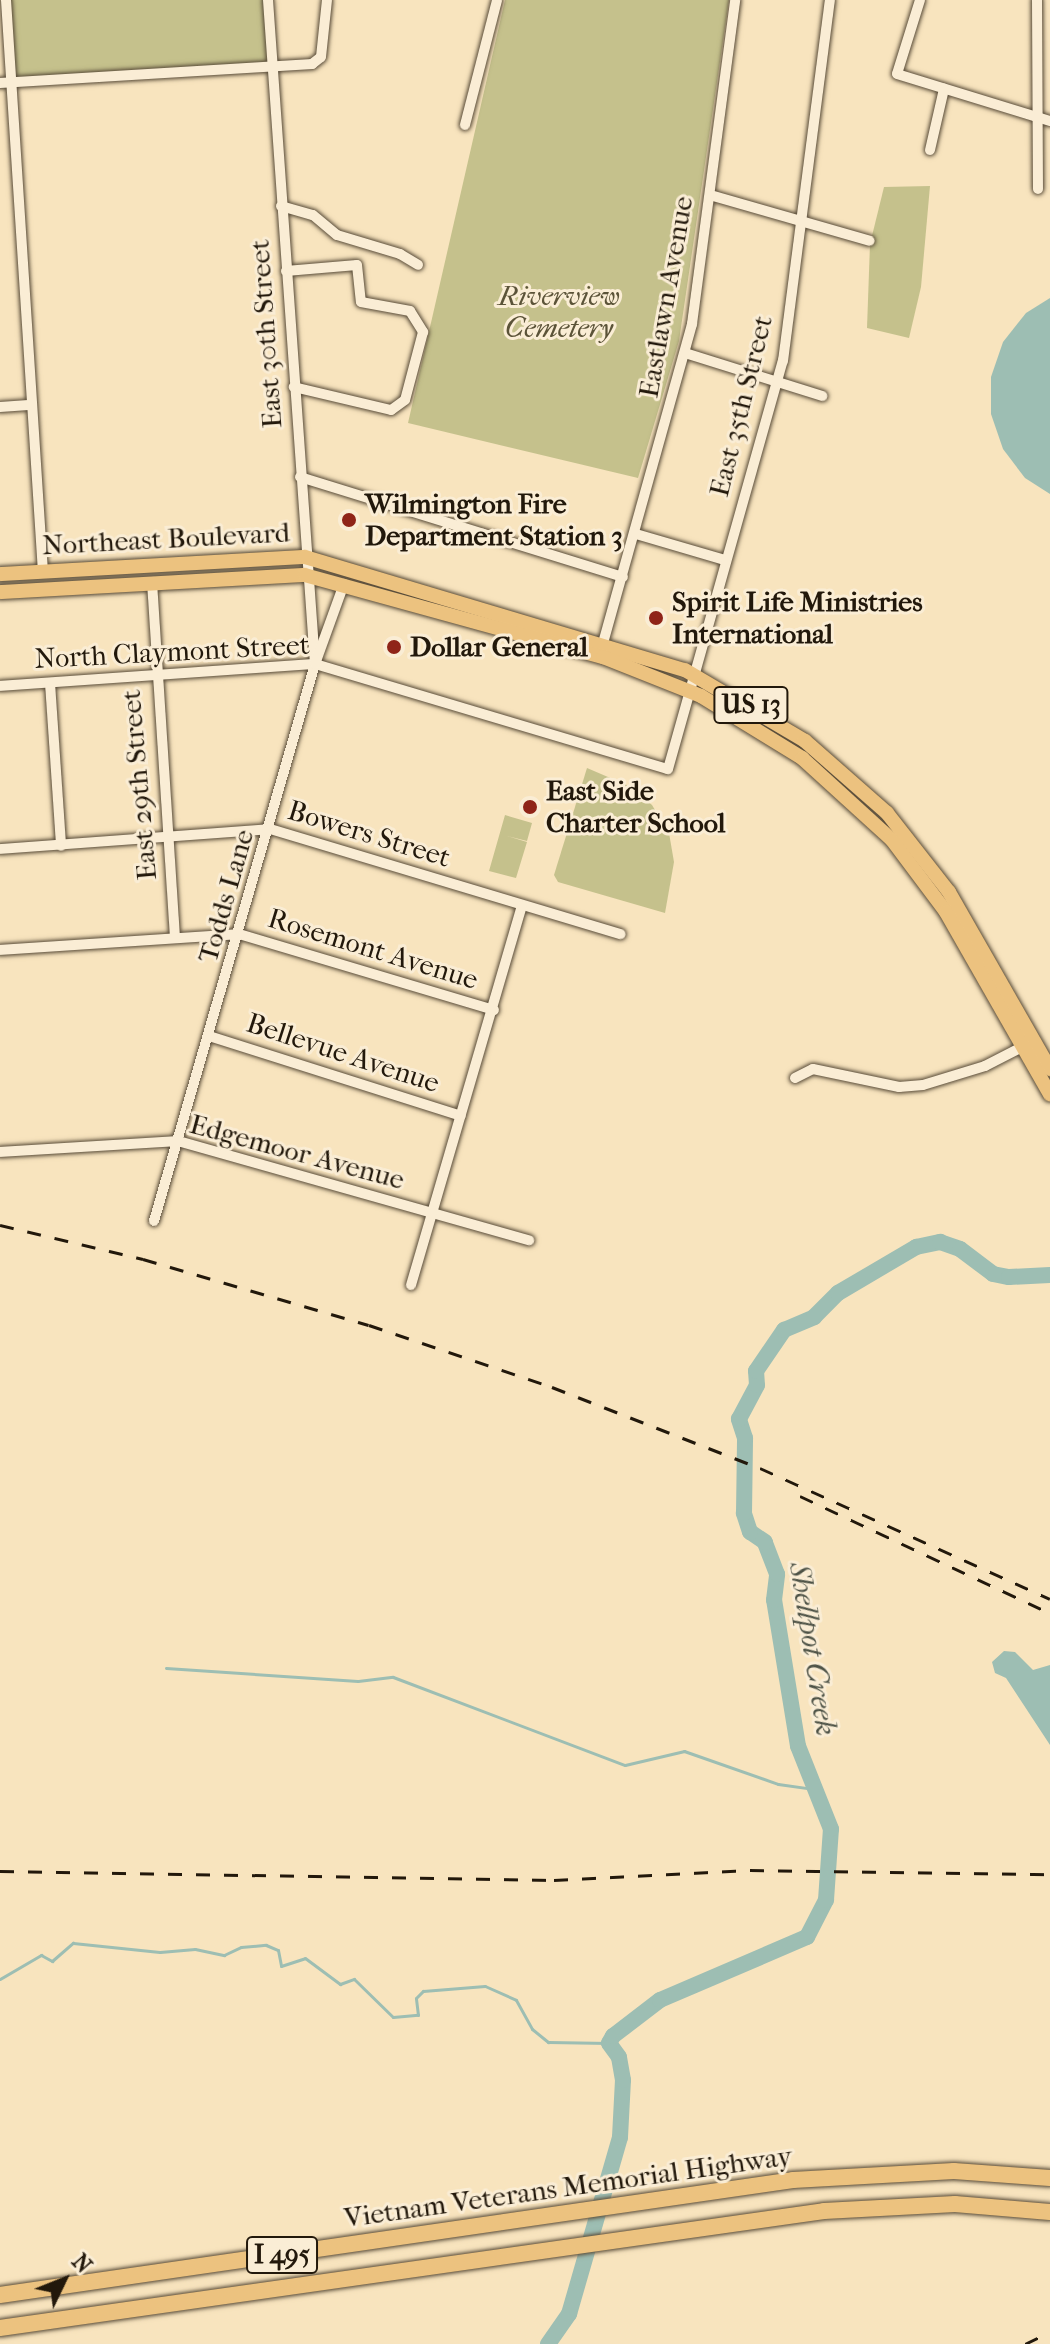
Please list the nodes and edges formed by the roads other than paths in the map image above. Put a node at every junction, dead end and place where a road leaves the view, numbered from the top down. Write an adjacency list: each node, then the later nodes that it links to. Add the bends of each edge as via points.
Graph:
1 (6, 0): 9 (street)
2 (268, 0): 10 (street, East 30th Street)
3 (327, 0): 10 (street, via 321,57 312,64)
4 (497, 0): 15 (street)
5 (735, 0): 18 (street, Eastlawn Avenue)
6 (830, 0): 20 (street, East 35th Street)
7 (920, 0): 12 (street, via 897,74)
8 (1037, 0): 13 (street)
9 (4, 24): 11 (street)
10 (272, 69): 11 (street); 19 (street, East 30th Street)
11 (5, 82): 28 (street)
12 (944, 89): 13 (street); 16 (street)
13 (1038, 117): 14 (street); 17 (street)
14 (1050, 121)
15 (465, 125)
16 (930, 150)
17 (1038, 189)
18 (710, 195): 20 (street); 24 (street, Eastlawn Avenue)
19 (281, 206): 22 (street, via 313,215 337,235 400,254); 23 (street, East 30th Street)
20 (803, 221): 21 (street); 25 (street, East 35th Street)
21 (870, 241)
22 (418, 265)
23 (286, 271): 26 (street, East 30th Street); 26 (street, via 357,265 361,302 410,311 423,332 405,400 391,410)
24 (685, 353): 25 (street); 31 (street, Eastlawn Avenue)
25 (777, 382): 27 (street); 33 (street, East 35th Street)
26 (294, 387): 30 (street, East 30th Street)
27 (822, 396)
28 (32, 405): 29 (street); 34 (street)
29 (0, 407)
30 (300, 477): 32 (street, East 30th Street); 37 (street)
31 (636, 534): 33 (street); 37 (street, Eastlawn Avenue)
32 (305, 557): 34 (main road, Northeast Boulevard / US 13); 36 (street, East 30th Street); 42 (main road, Northeast Boulevard / US 13)
33 (725, 560): 44 (street, East 35th Street)
34 (43, 572): 35 (main road, Northeast Boulevard / US 13); 39 (main road, via 34,581)
35 (0, 574)
36 (305, 575): 38 (main road, Northeast Boulevard / US 13); 40 (main road, US 13); 43 (street, East 30th Street)
37 (623, 577): 42 (street, Eastlawn Avenue)
38 (152, 582): 41 (main road, Northeast Boulevard / US 13); 45 (street, East 29th Street)
39 (0, 584)
40 (344, 584): 42 (main road, US 13); 43 (street, Todds Lane)
41 (0, 592)
42 (603, 650): 44 (main road, via 678,677); 48 (main road, US 13)
43 (315, 664): 45 (street, North Claymont Street); 49 (street, North Claymont Street); 50 (street, Todds Lane)
44 (693, 674): 48 (street, East 35th Street); 61 (main road, US 13, via 805,741 887,813 949,892)
45 (154, 675): 46 (street, North Claymont Street); 51 (street, East 29th Street)
46 (50, 683): 47 (street, North Claymont Street); 52 (street)
47 (0, 686)
48 (687, 690): 49 (street, East 35th Street); 61 (main road, US 13, via 779,741 843,791 892,840 946,912)
49 (668, 769)
50 (270, 829): 51 (street, Bowers Street); 54 (street, Bowers Street); 55 (street, Todds Lane)
51 (167, 839): 52 (street, Bowers Street); 57 (street, East 29th Street)
52 (61, 846): 53 (street, Bowers Street)
53 (0, 849)
54 (522, 906): 56 (street, Bowers Street); 59 (street)
55 (239, 934): 57 (street, Rosemont Avenue); 59 (street, Rosemont Avenue); 60 (street, Todds Lane)
56 (621, 934)
57 (175, 937): 58 (street, Rosemont Avenue)
58 (0, 950)
59 (494, 1010): 65 (street)
60 (209, 1036): 65 (street, Bellevue Avenue); 66 (street, Todds Lane)
61 (1028, 1043): 62 (main road, US 13); 63 (street, via 985,1066 923,1085 899,1087 813,1069); 64 (main road, US 13)
62 (1048, 1066)
63 (795, 1078)
64 (1050, 1094)
65 (461, 1116): 68 (street)
66 (178, 1141): 67 (street, Edgemoor Avenue); 68 (street, Edgemoor Avenue); 69 (street, Todds Lane)
67 (0, 1152)
68 (432, 1214): 70 (street, Edgemoor Avenue); 71 (street)
69 (154, 1221)
70 (529, 1240)
71 (411, 1285)
72 (1050, 2178): 74 (highway, Vietnam Veterans Memorial Highway / I 495, via 866,2173)
73 (1050, 2212): 75 (highway, Vietnam Veterans Memorial Highway / I 495, via 955,2204 824,2211)
74 (0, 2295)
75 (0, 2328)

